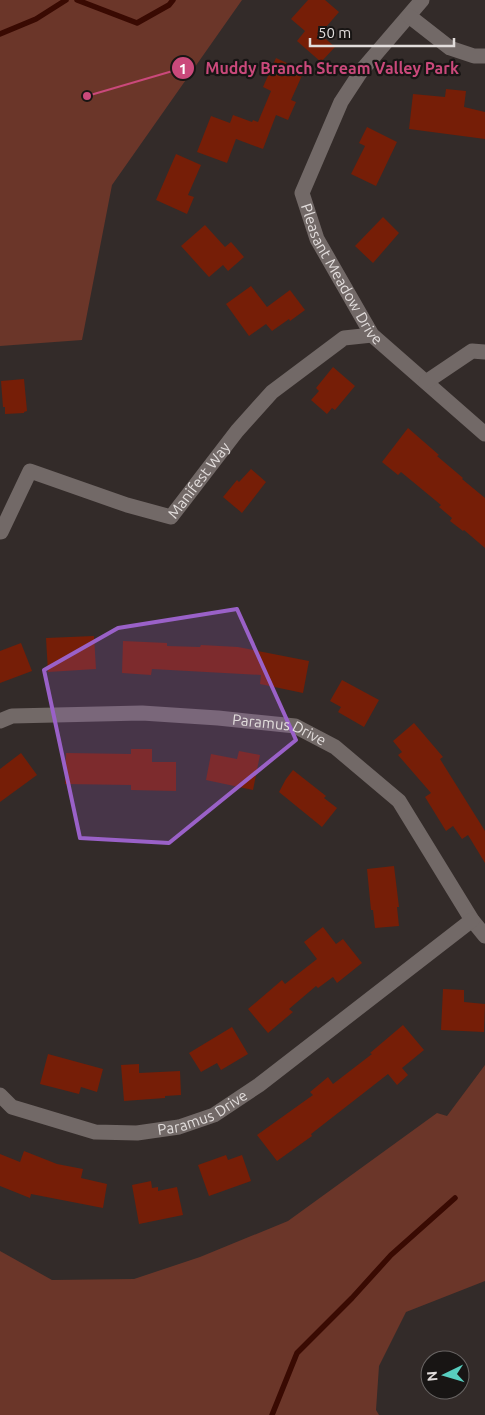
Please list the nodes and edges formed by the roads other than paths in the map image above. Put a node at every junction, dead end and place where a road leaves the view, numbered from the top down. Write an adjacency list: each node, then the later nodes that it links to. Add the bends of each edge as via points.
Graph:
1 (422, 0): 2 (street, Pleasant Meadow Drive)
2 (409, 16): 3 (street, via 450,48); 4 (street, Pleasant Meadow Drive, via 362,70 341,102 302,193 318,239)
3 (485, 56)
4 (372, 335): 6 (street, Pleasant Meadow Drive); 8 (street, Manifest Way, via 344,338 272,392 237,431 171,517 30,472)
5 (485, 352): 6 (street, via 472,351)
6 (426, 382): 7 (street, Pleasant Meadow Drive)
7 (485, 434)
8 (1, 532)
9 (0, 721): 10 (street, Paramus Drive, via 12,716 142,713 295,726 335,747 399,801)
10 (472, 920): 11 (street, Paramus Drive); 12 (street, Paramus Drive, via 259,1085 214,1115 179,1127 137,1133 95,1132 12,1107)
11 (485, 936)
12 (0, 1095)

